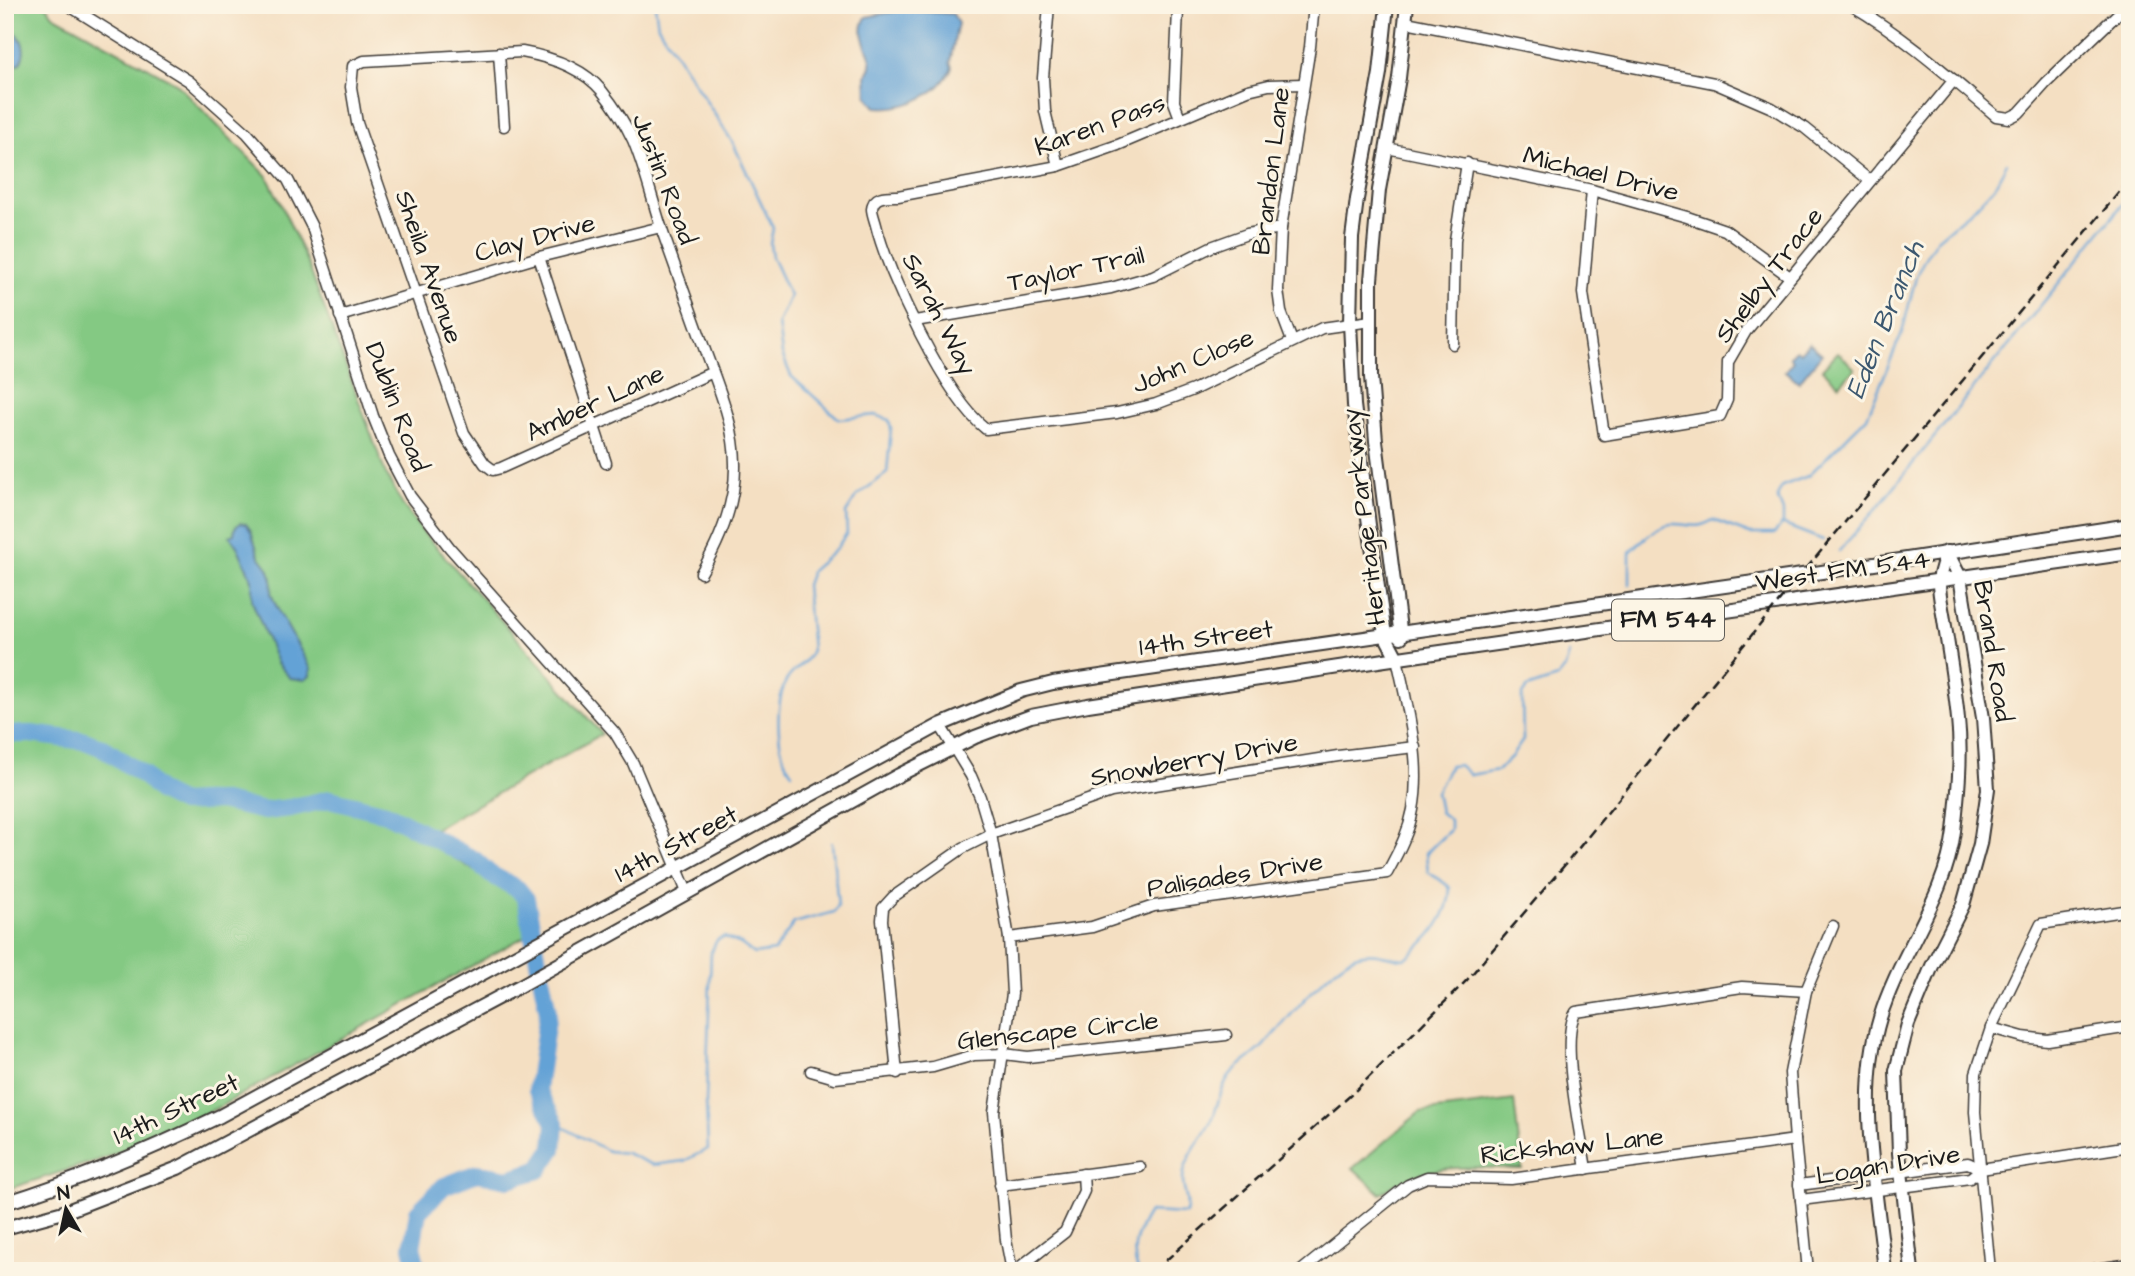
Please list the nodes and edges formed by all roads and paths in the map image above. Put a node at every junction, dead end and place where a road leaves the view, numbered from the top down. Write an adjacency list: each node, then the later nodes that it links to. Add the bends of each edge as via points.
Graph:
1 (68, 5): 27 (street, Dublin Road, via 189,81 271,158 306,213)
2 (1049, 5): 18 (street, via 1043,78 1045,111)
3 (1314, 5): 13 (street, Brandon Lane)
4 (1387, 5): 30 (main road, Heritage Parkway, via 1352,238)
5 (1407, 5): 9 (main road, Heritage Parkway)
6 (1851, 5): 12 (street)
7 (2127, 5): 12 (street, via 2009,118 1996,116)
8 (1178, 10): 14 (street, via 1174,102)
9 (1406, 22): 16 (main road, Heritage Parkway); 19 (street, via 1714,83 1805,128)
10 (499, 53): 11 (street, Justin Road, via 364,61); 15 (street); 22 (street, Justin Road, via 541,55 579,72 600,89 632,139)
11 (354, 66): 26 (street, Sheila Avenue, via 351,87 357,123)
12 (1954, 80): 19 (street, Shelby Trace)
13 (1303, 84): 14 (street, Karen Pass, via 1248,90); 23 (street, Brandon Lane)
14 (1180, 118): 18 (street, Karen Pass)
15 (504, 126)
16 (1387, 148): 17 (street, Michael Drive); 29 (main road, Heritage Parkway, via 1373,242)
17 (1467, 163): 20 (street, Michael Drive); 32 (street, via 1455,240)
18 (1058, 166): 21 (street, Karen Pass, via 882,196)
19 (1869, 180): 25 (street, Shelby Trace)
20 (1592, 190): 25 (street, Michael Drive, via 1725,230); 25 (street, Shelby Trace, via 1583,293 1604,435 1720,416 1727,400 1732,354)
21 (872, 209): 28 (street, Sarah Way, via 881,244)
22 (661, 228): 24 (street, Clay Drive); 33 (street, Justin Road)
23 (1281, 229): 28 (street, Taylor Trail, via 1247,234 1153,276 1111,288); 31 (street, Brandon Lane, via 1278,290)
24 (539, 257): 26 (street, Clay Drive); 34 (street)
25 (1790, 277)
26 (415, 292): 27 (street, Clay Drive); 39 (street, Sheila Avenue, via 464,433)
27 (340, 316): 55 (street, Dublin Road, via 379,430 403,484 457,556 615,733 633,763)
28 (915, 321): 35 (street, Sarah Way, via 949,384)
29 (1371, 321): 30 (street, John Close); 36 (main road, Heritage Parkway)
30 (1350, 323): 31 (street, John Close, via 1322,328); 37 (main road, Heritage Parkway)
31 (1292, 341): 35 (street, John Close, via 1156,404)
32 (1453, 344)
33 (713, 372): 34 (street, Amber Lane); 43 (street, Justin Road, via 733,436 736,467 717,545)
34 (594, 425): 38 (street); 39 (street, Amber Lane)
35 (986, 429)
36 (1376, 441): 37 (main road); 46 (main road, Heritage Parkway)
37 (1359, 443): 47 (main road, Heritage Parkway)
38 (606, 463)
39 (494, 470)
40 (2130, 525): 41 (main road, West FM 544 / FM 544)
41 (1947, 552): 44 (main road, Brand Road); 45 (main road, Brand Road); 46 (main road, West FM 544 / FM 544)
42 (2130, 553): 44 (main road, West FM 544 / FM 544)
43 (701, 573)
44 (1960, 577): 45 (main road, West FM 544 / FM 544); 49 (main road, Brand Road)
45 (1939, 580): 48 (main road, West FM 544 / FM 544); 50 (main road, Brand Road)
46 (1402, 632): 47 (main road, 14th Street); 48 (main road, Heritage Parkway)
47 (1385, 635): 48 (main road, Heritage Parkway); 51 (main road, 14th Street, via 1053,683 1021,691)
48 (1397, 658): 52 (street); 53 (main road, 14th Street, via 1031,716)
49 (1983, 718): 50 (main road); 72 (main road, Brand Road, via 1988,789 1980,844 1963,905 1913,1013 1896,1071)
50 (1958, 721): 74 (main road, Brand Road, via 1959,774 1950,855 1894,980 1871,1058 1868,1091)
51 (940, 725): 53 (street); 55 (main road, 14th Street)
52 (1415, 747): 54 (street, Snowberry Drive, via 1111,792); 59 (street, Palisades Drive, via 1418,784 1406,837 1387,873 1154,906 1091,927)
53 (954, 748): 54 (street, via 971,776); 56 (main road, 14th Street)
54 (990, 834): 59 (street); 66 (street, Snowberry Drive, via 892,897 883,908)
55 (678, 868): 56 (street, Dublin Road); 80 (main road, 14th Street, via 157,1146)
56 (687, 892): 81 (main road, 14th Street, via 178,1168 67,1211)
57 (2130, 910): 62 (street, via 2041,924)
58 (1833, 926): 60 (street)
59 (1009, 938): 64 (street, via 1012,995)
60 (1806, 991): 67 (street, via 1790,1073); 70 (street, via 1742,988 1576,1012 1571,1020 1570,1057)
61 (2130, 1027): 62 (street, via 2047,1040)
62 (1991, 1028): 71 (street, via 1976,1073)
63 (1226, 1035): 64 (street, Glenscape Circle, via 1028,1058)
64 (1004, 1054): 66 (street, Glenscape Circle, via 974,1055); 75 (street, via 994,1112)
65 (811, 1070): 66 (street, Glenscape Circle, via 835,1079)
66 (897, 1073)
67 (1794, 1140): 70 (street, Rickshaw Lane); 76 (street)
68 (2130, 1146): 71 (street, Logan Drive)
69 (1140, 1167): 73 (street)
70 (1586, 1169): 86 (street, Rickshaw Lane, via 1511,1179 1418,1180)
71 (1981, 1169): 72 (street, Logan Drive, via 1968,1163); 77 (street, Logan Drive, via 1970,1178); 90 (street)
72 (1902, 1173): 74 (street, Logan Drive); 77 (main road, Brand Road)
73 (1083, 1174): 75 (street); 85 (street, via 1084,1191 1065,1232)
74 (1875, 1177): 76 (street, Logan Drive); 78 (main road, Brand Road)
75 (1000, 1185): 85 (street)
76 (1799, 1185): 79 (street)
77 (1903, 1187): 78 (street, Logan Drive); 89 (main road, Brand Road)
78 (1877, 1190): 79 (street, Logan Drive); 88 (main road, Brand Road)
79 (1801, 1200): 84 (street)
80 (5, 1203)
81 (5, 1228)
82 (2130, 1264): 83 (street)
83 (2110, 1269): 91 (street)
84 (1808, 1270): 87 (street)
85 (1014, 1271)
86 (1301, 1271)
87 (1793, 1271)
88 (1885, 1271)
89 (1912, 1271)
90 (1990, 1271)
91 (2083, 1271)

